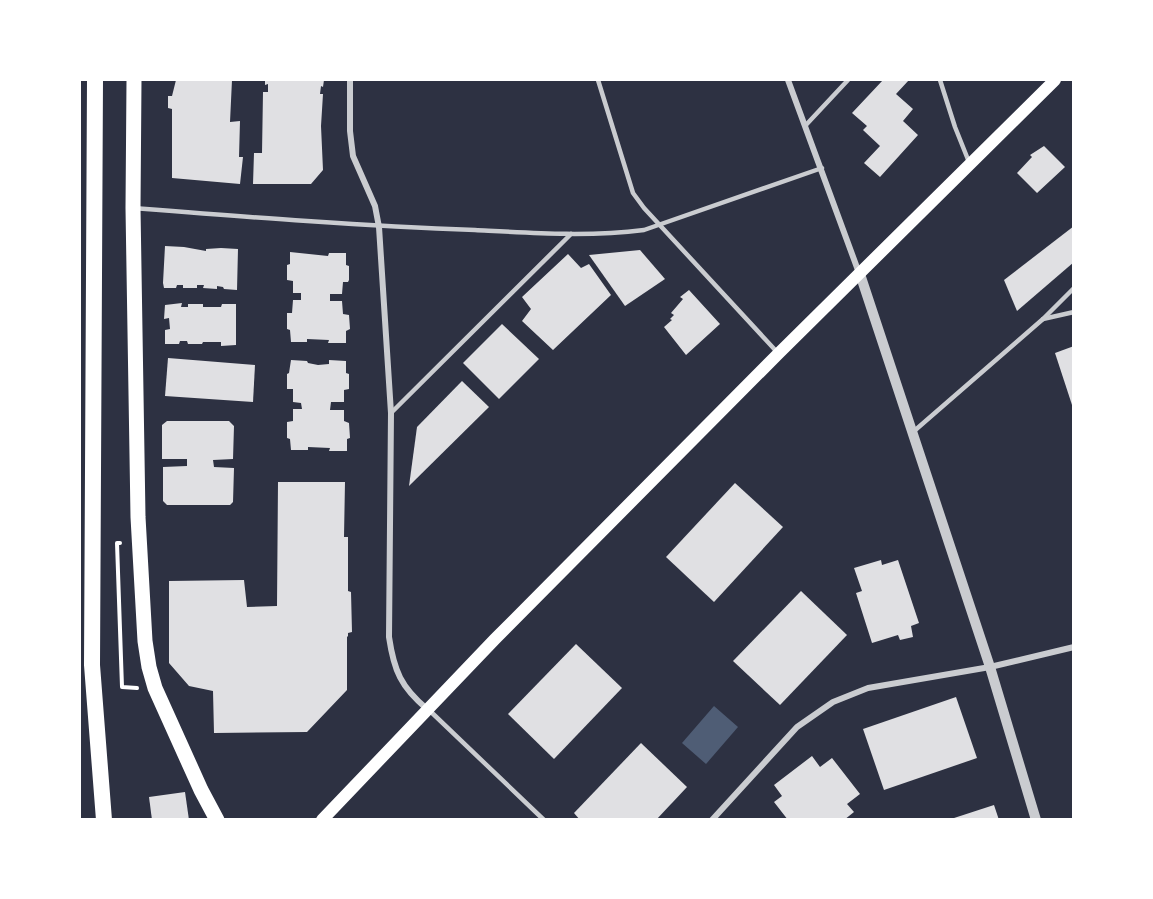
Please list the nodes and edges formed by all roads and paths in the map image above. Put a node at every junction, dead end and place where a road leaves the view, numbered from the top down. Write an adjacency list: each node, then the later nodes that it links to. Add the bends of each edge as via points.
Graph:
1 (95, 80): 28 (highway, via 92,665)
2 (134, 80): 12 (main road)
3 (350, 80): 14 (street, via 353,156 375,206)
4 (598, 80): 13 (lane, via 633,193)
5 (788, 80): 9 (street)
6 (848, 80): 9 (lane)
7 (940, 80): 10 (lane)
8 (1055, 80): 10 (main road)
9 (804, 127): 11 (street)
10 (970, 163): 16 (main road)
11 (822, 168): 13 (lane); 16 (street)
12 (133, 208): 14 (lane); 29 (main road, via 138,517 145,641 156,688)
13 (660, 224): 15 (lane, via 634,232); 20 (lane)
14 (379, 227): 15 (lane); 21 (street)
15 (572, 234): 21 (lane)
16 (860, 274): 20 (main road); 22 (street)
17 (1074, 288): 19 (lane)
18 (1074, 312): 19 (lane)
19 (1043, 319): 22 (lane)
20 (778, 354): 27 (main road)
21 (391, 412): 27 (street, via 391,648 399,678)
22 (912, 433): 25 (street)
23 (117, 543): 26 (path)
24 (1074, 647): 25 (street)
25 (990, 667): 32 (street, via 868,688 833,702 797,727); 33 (street)
26 (122, 687)
27 (427, 709): 30 (main road); 31 (lane)
28 (104, 819)
29 (217, 819)
30 (322, 819)
31 (544, 819)
32 (712, 819)
33 (1036, 819)

